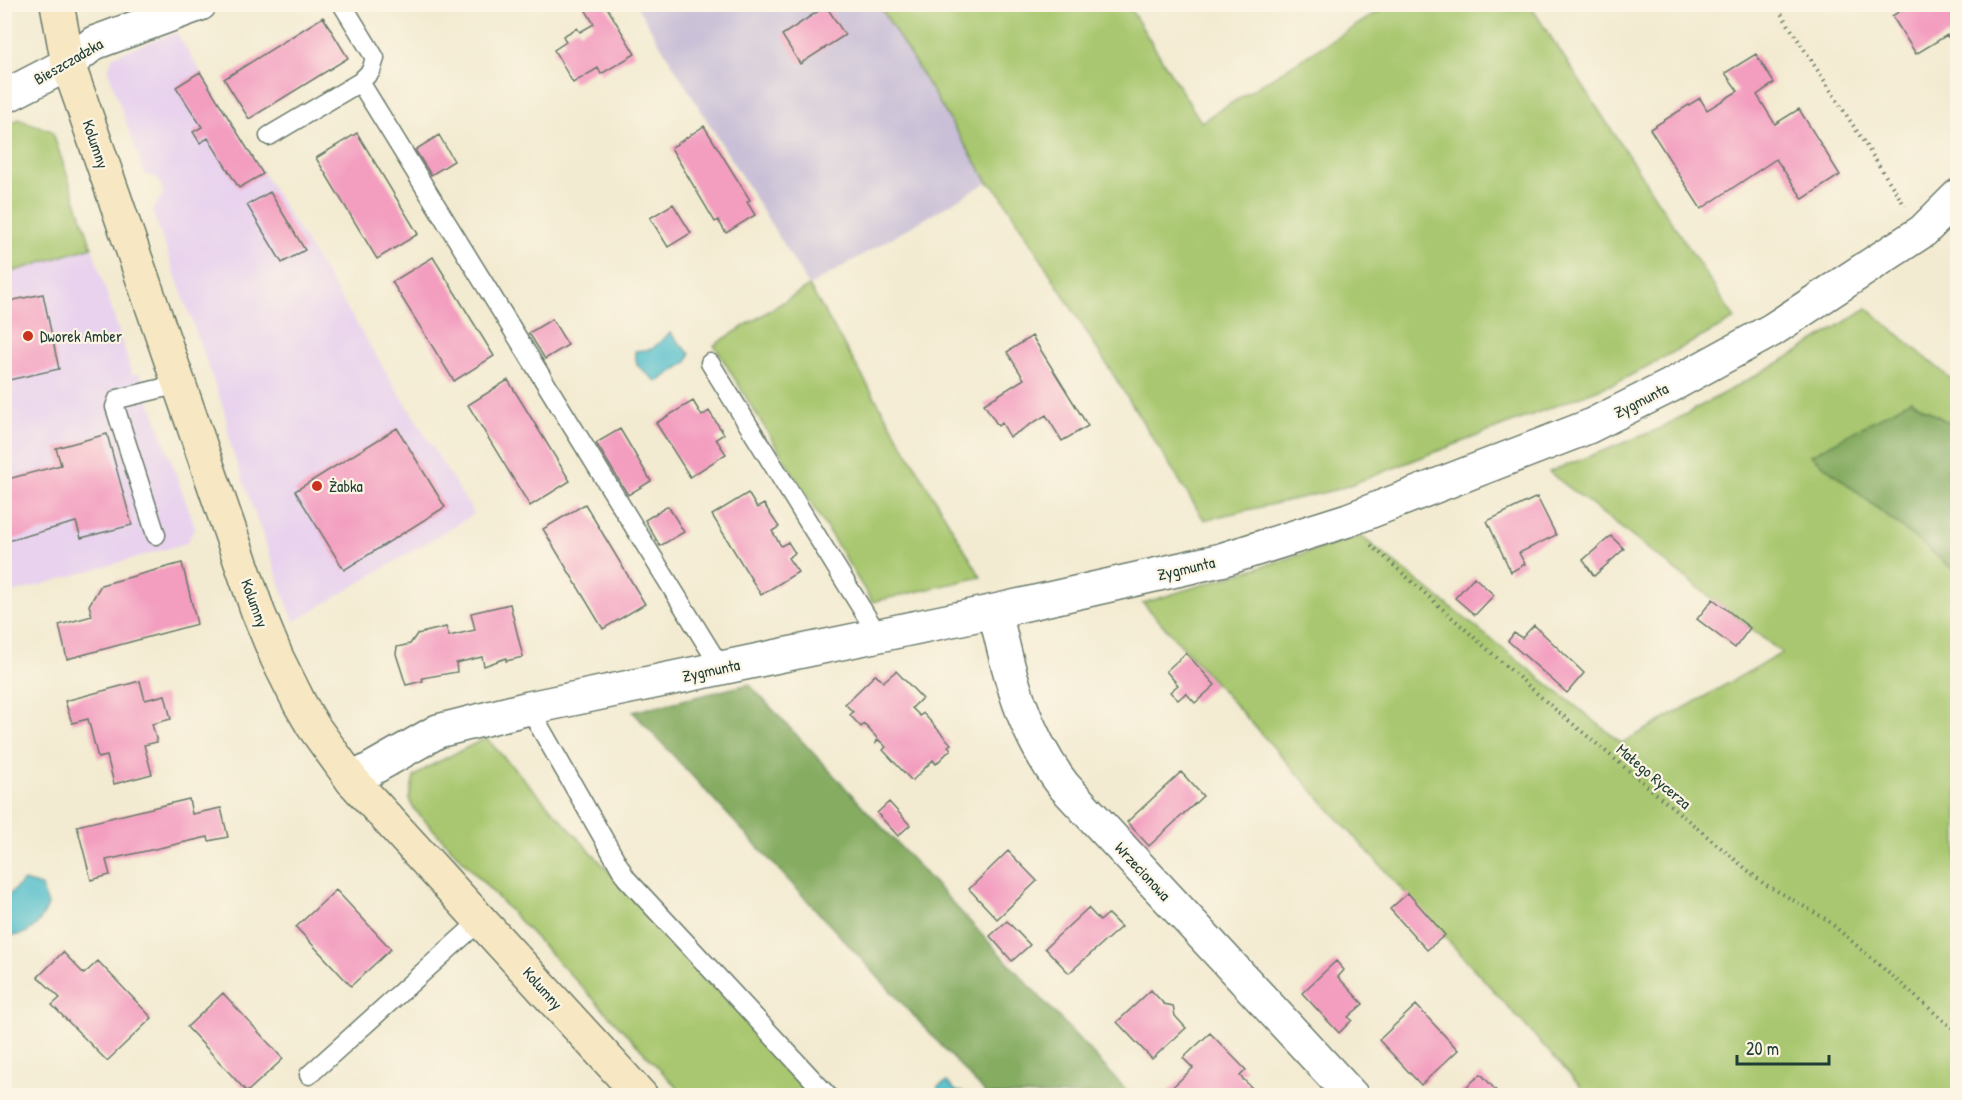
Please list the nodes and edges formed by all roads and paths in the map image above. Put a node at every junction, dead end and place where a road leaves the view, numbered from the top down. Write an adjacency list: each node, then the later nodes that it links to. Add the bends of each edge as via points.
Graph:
1 (57, 4): 5 (street, Kolumny)
2 (200, 4): 5 (street, Bieszczadzka, via 94,43)
3 (342, 4): 6 (lane, via 375,58 371,71)
4 (1775, 4): 10 (path)
5 (68, 63): 7 (street, Bieszczadzka); 12 (street, Kolumny)
6 (360, 82): 8 (lane); 17 (lane)
7 (4, 97)
8 (268, 136)
9 (1958, 196): 10 (street, Zygmunta)
10 (1923, 231): 13 (street, Zygmunta, via 1772,330 1629,407 1588,427)
11 (710, 363): 16 (lane)
12 (179, 384): 14 (lane, via 118,399 115,406); 19 (street, Kolumny, via 277,658 313,726)
13 (1348, 520): 15 (street, Zygmunta, via 1221,560); 21 (path, Małego Rycerza, via 1543,699 1763,883 1826,919)
14 (156, 535)
15 (995, 611): 16 (street, Zygmunta); 25 (street, Wrzecionowa, via 1008,669 1033,741 1047,764)
16 (878, 635): 17 (street, Zygmunta)
17 (721, 668): 18 (street, Zygmunta)
18 (529, 708): 19 (street, Zygmunta, via 438,731); 24 (lane, via 626,878)
19 (352, 780): 20 (street, Kolumny)
20 (481, 920): 22 (lane); 23 (street, Kolumny)
21 (1958, 1033)
22 (309, 1075)
23 (641, 1095)
24 (828, 1095)
25 (1352, 1095)

